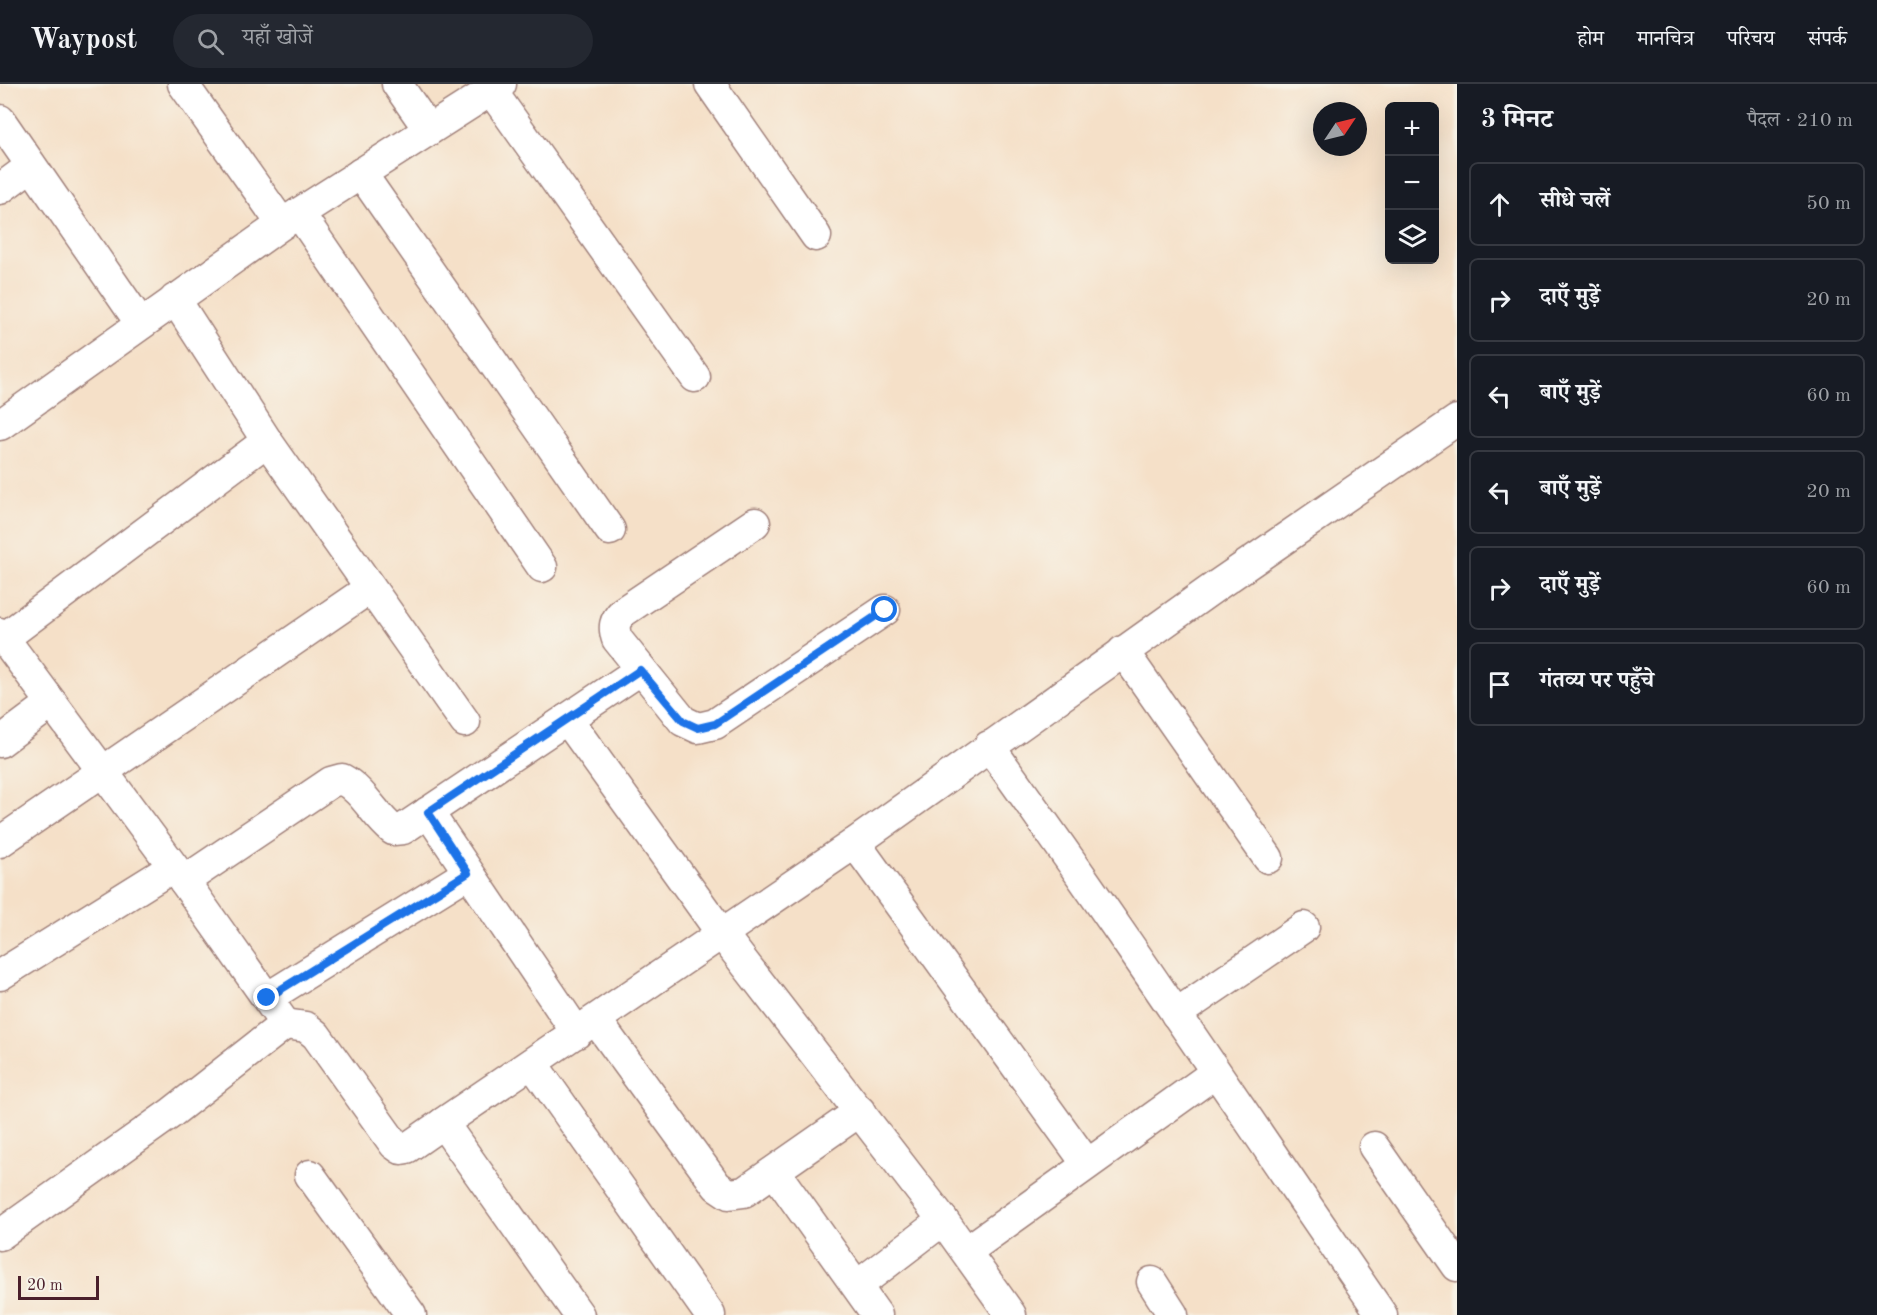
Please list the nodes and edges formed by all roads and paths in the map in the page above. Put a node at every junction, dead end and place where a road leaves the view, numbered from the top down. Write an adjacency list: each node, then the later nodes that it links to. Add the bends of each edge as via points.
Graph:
1 (183, 84): 10 (street)
2 (397, 84): 6 (street)
3 (710, 84): 11 (street)
4 (496, 87): 6 (street); 14 (street)
5 (0, 120): 7 (street)
6 (429, 130): 8 (street)
7 (31, 166): 9 (street); 13 (street)
8 (361, 173): 10 (street); 19 (street)
9 (0, 189)
10 (290, 219): 12 (street); 20 (street)
11 (816, 236)
12 (175, 299): 13 (street); 17 (street)
13 (141, 324): 16 (street)
14 (695, 377)
15 (1457, 420): 24 (street)
16 (0, 424)
17 (267, 441): 21 (street); 23 (street)
18 (755, 524): 25 (street, via 615,620 617,639)
19 (610, 530)
20 (542, 567)
21 (370, 588): 28 (street); 31 (street)
22 (885, 610): 25 (street, via 715,724 698,728 683,721)
23 (2, 636): 26 (street)
24 (1123, 651): 30 (street); 35 (street)
25 (640, 670): 27 (street)
26 (52, 703): 29 (street); 31 (street)
27 (567, 719): 32 (street); 39 (street)
28 (465, 722)
29 (0, 742)
30 (989, 746): 34 (street); 42 (street)
31 (103, 774): 33 (street); 37 (street)
32 (428, 812): 36 (street); 37 (street, via 403,829 393,830 354,786 342,779)
33 (0, 842)
34 (855, 843): 39 (street); 50 (street)
35 (1268, 858)
36 (468, 873): 41 (street); 44 (street)
37 (178, 874): 40 (street); 41 (street)
38 (1304, 927): 42 (street)
39 (722, 934): 44 (street); 47 (street)
40 (0, 975)
41 (267, 998): 43 (street)
42 (1176, 1014): 46 (street)
43 (285, 1024): 48 (street, via 306,1027 316,1035 401,1149); 54 (street, via 170,1114)
44 (586, 1026): 45 (street); 51 (street, via 717,1186 729,1194 744,1192)
45 (532, 1063): 48 (street); 61 (street)
46 (1215, 1073): 50 (street); 65 (street)
47 (860, 1111): 51 (street); 53 (street)
48 (443, 1123): 60 (street)
49 (1374, 1147): 56 (street)
50 (1087, 1164): 55 (street)
51 (775, 1172): 58 (street)
52 (310, 1175): 59 (street)
53 (943, 1220): 55 (street); 58 (street)
54 (0, 1235)
55 (966, 1251): 63 (street)
56 (1457, 1266)
57 (1152, 1282): 64 (street)
58 (857, 1286): 62 (street)
59 (411, 1315)
60 (579, 1315)
61 (710, 1315)
62 (877, 1315)
63 (1011, 1315)
64 (1173, 1315)
65 (1382, 1315)

